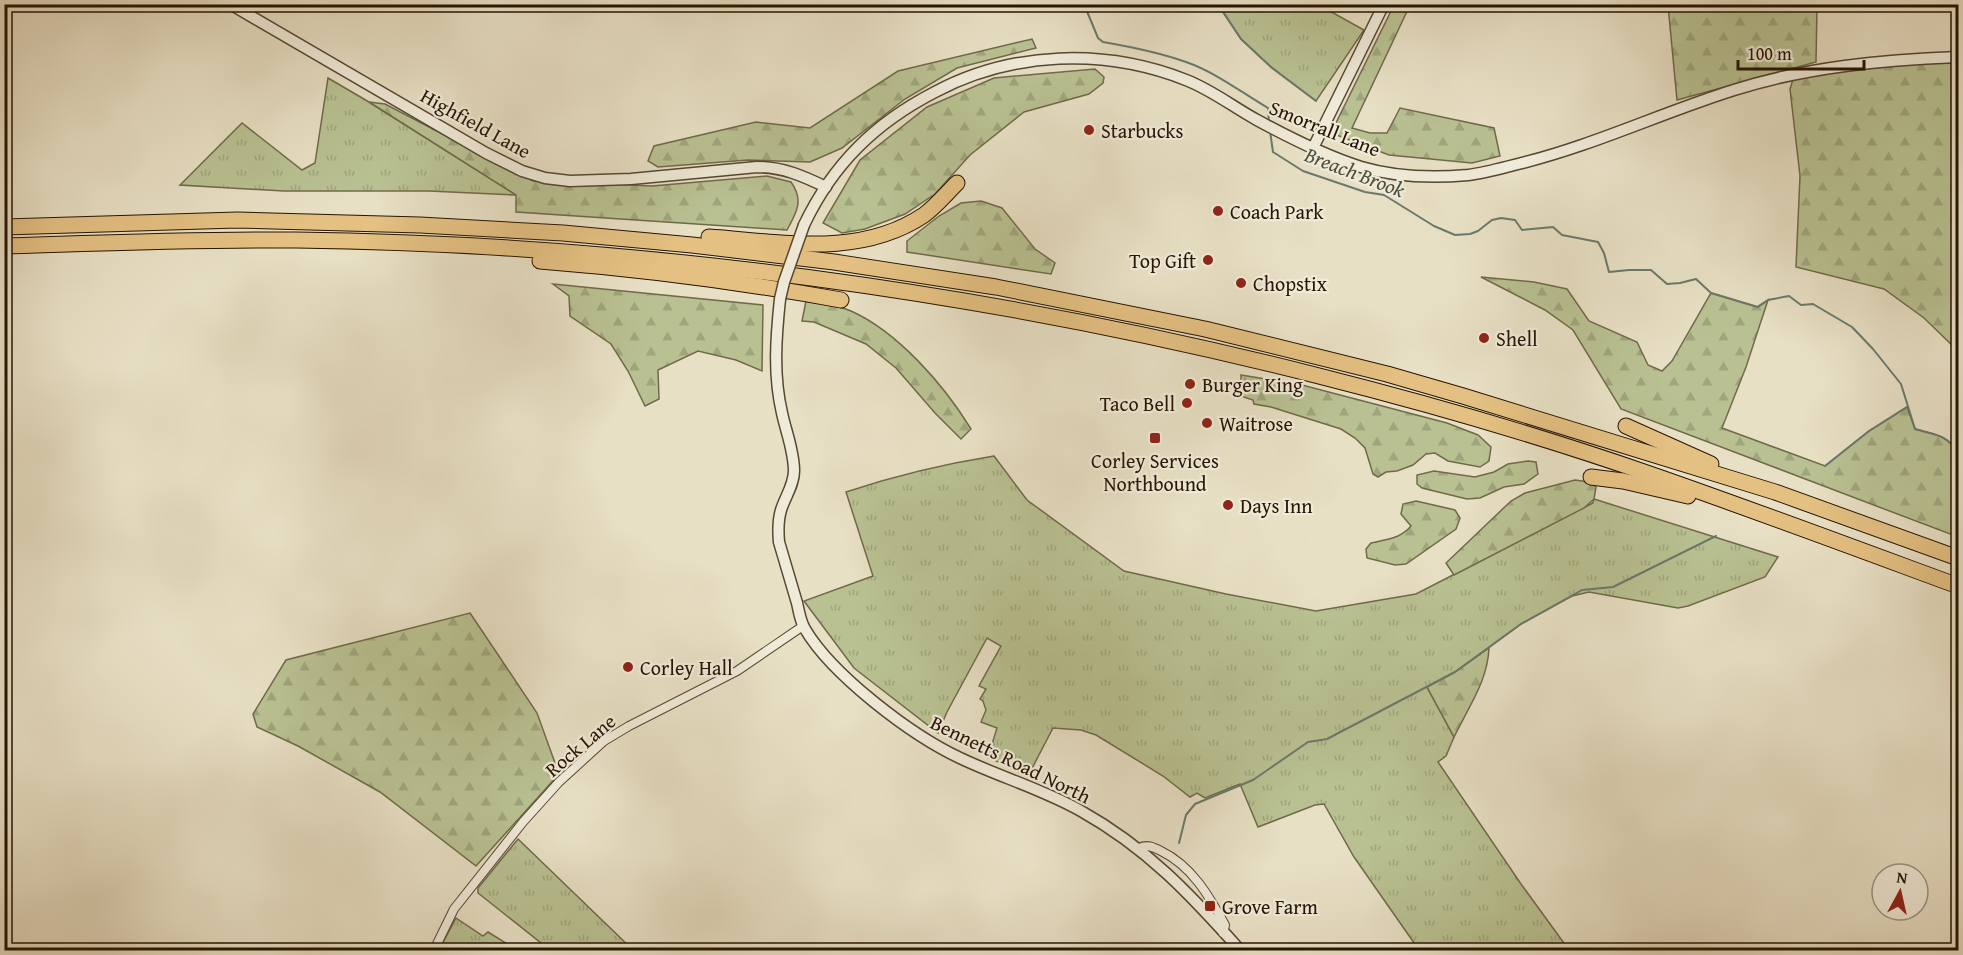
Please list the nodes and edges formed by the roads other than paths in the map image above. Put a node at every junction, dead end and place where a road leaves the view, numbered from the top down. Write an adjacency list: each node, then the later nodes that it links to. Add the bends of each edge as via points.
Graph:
1 (230, 4): 6 (street, Highfield Lane, via 522,171 570,181 773,167)
2 (1384, 4): 4 (street)
3 (1959, 57): 4 (street, Smorrall Lane, via 1884,61 1781,76 1588,143 1469,175 1427,177 1362,167)
4 (1313, 148): 6 (street, Smorrall Lane, via 1187,80 1118,60 1074,57 1004,66 958,80 904,108 860,144)
5 (957, 183): 8 (highway, via 925,214 890,234 847,243)
6 (826, 188): 18 (street, Bennetts Road North, bridge, via 804,225 784,282 776,335 775,363 795,473 781,511 779,542)
7 (4, 227): 8 (highway, via 237,220)
8 (562, 233): 14 (highway, via 834,262 996,287 1160,320 1376,371)
9 (299, 240): 10 (highway); 11 (highway, via 549,261); 15 (highway, via 473,246 692,264 839,282 1020,311 1203,349 1384,393 1643,472)
10 (4, 246)
11 (841, 300)
12 (1626, 426): 14 (highway)
13 (1591, 477): 15 (highway)
14 (1774, 492): 16 (highway)
15 (1758, 513): 17 (highway)
16 (1959, 558)
17 (1959, 586)
18 (803, 626): 19 (street, Bennetts Road North, via 853,683 915,732 958,757 1080,810); 21 (street, Rock Lane, via 736,670 604,741 523,822 454,909)
19 (1139, 848): 20 (street, Bennetts Road North, via 1174,879); 20 (street, Bennetts Road North, via 1151,847 1181,864 1195,878 1225,925)
20 (1223, 933): 22 (street, Bennetts Road North)
21 (434, 951)
22 (1240, 951)

